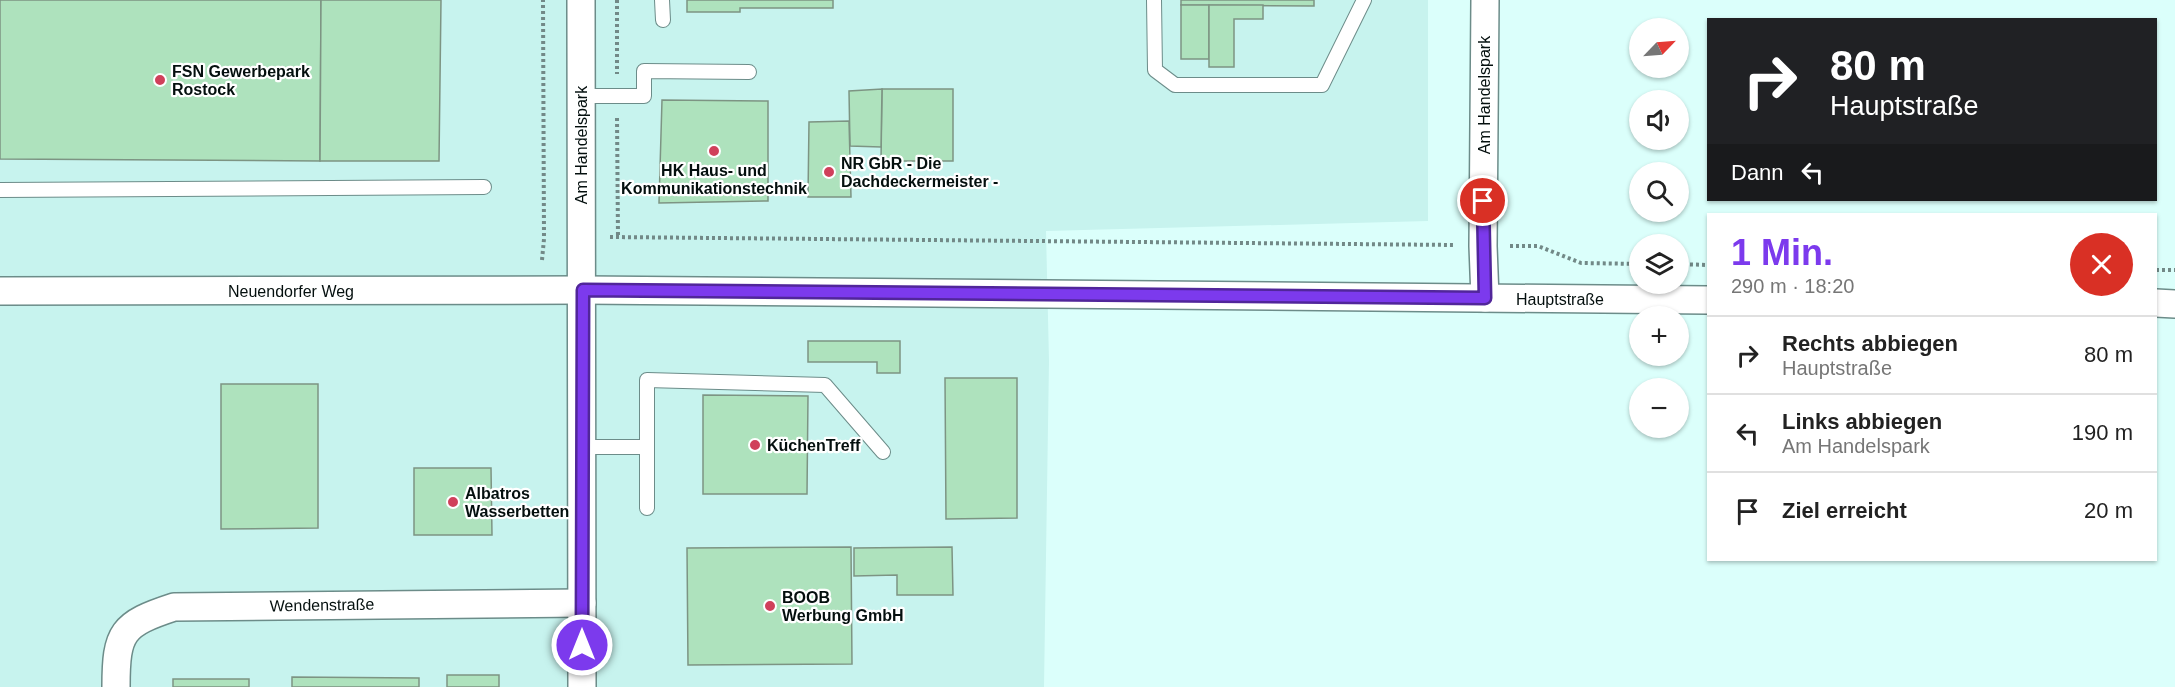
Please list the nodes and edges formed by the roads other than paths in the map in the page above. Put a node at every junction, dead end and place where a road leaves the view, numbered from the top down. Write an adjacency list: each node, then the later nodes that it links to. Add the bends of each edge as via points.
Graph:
1 (581, 0): 8 (street, Am Handelspark)
2 (662, 0): 6 (lane)
3 (1154, 0): 4 (lane, via 1155,70 1175,85 1322,85)
4 (1364, 0)
5 (1485, 0): 13 (street, Am Handelspark)
6 (663, 20)
7 (749, 72): 8 (lane, via 644,71 644,96)
8 (580, 96): 11 (street, Am Handelspark)
9 (484, 187): 10 (lane)
10 (0, 190)
11 (583, 290): 12 (street, Neuendorfer Weg); 13 (street, Hauptstraße); 17 (street, Am Handelspark)
12 (0, 291)
13 (1485, 298): 14 (street, Hauptstraße)
14 (1707, 300)
15 (2157, 303): 16 (street)
16 (2175, 303)
17 (582, 447): 18 (lane); 21 (street, Am Handelspark)
18 (647, 447): 19 (lane, via 647,380 825,385); 20 (lane)
19 (883, 452)
20 (648, 508)
21 (582, 603): 22 (street, Wendenstraße, via 174,607 146,616 123,634 116,658); 23 (street, Am Handelspark)
22 (116, 687)
23 (582, 687)

